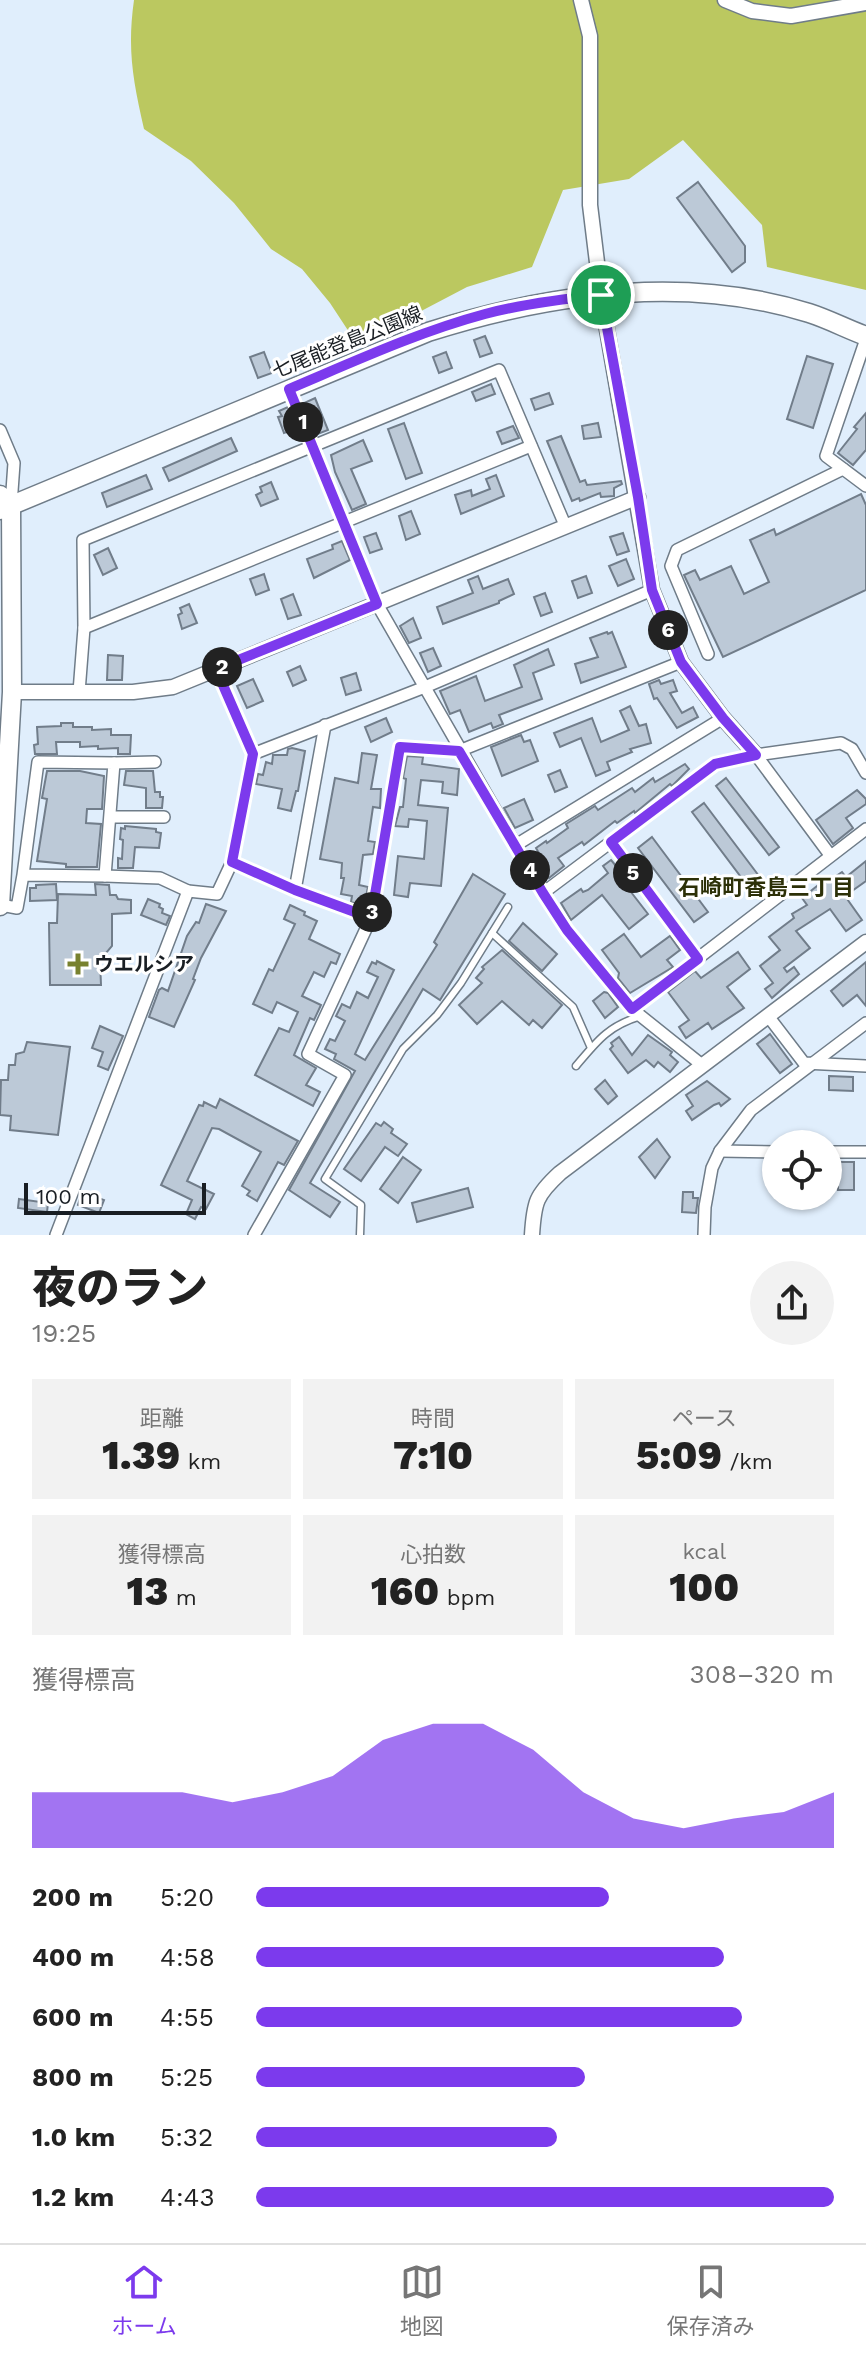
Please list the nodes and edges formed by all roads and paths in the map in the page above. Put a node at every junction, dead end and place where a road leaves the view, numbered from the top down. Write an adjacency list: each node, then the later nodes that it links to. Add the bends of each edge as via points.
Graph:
1 (581, 0): 4 (street, via 590,36 590,205)
2 (725, 0): 3 (street, via 752,11 791,16)
3 (866, 3)
4 (601, 295): 5 (main road, 七尾能登島公園線, via 691,291 759,300 811,314); 7 (main road, 七尾能登島公園線, via 487,313); 13 (street)
5 (866, 338): 6 (street)
6 (861, 377): 11 (street, via 826,456)
7 (289, 389): 9 (lane); 14 (main road, 七尾能登島公園線)
8 (0, 430): 14 (street, via 14,463)
9 (312, 445): 10 (street, via 499,370); 15 (street); 19 (street, via 83,540)
10 (531, 446): 15 (street); 16 (street)
11 (843, 469): 12 (street); 20 (street, via 677,550 671,566)
12 (866, 486)
13 (638, 497): 16 (street); 17 (street)
14 (4, 504): 24 (main road)
15 (344, 524): 18 (street); 19 (street)
16 (565, 525): 18 (street)
17 (652, 590): 21 (street); 23 (street)
18 (377, 604): 22 (street); 23 (street)
19 (84, 628): 25 (street)
20 (708, 654)
21 (681, 662): 26 (street); 28 (street)
22 (216, 669): 25 (street, via 173,687); 29 (street)
23 (425, 687): 27 (street); 28 (street)
24 (12, 692): 25 (street); 46 (main road)
25 (79, 692)
26 (723, 718): 30 (street); 38 (street)
27 (325, 725): 29 (street); 43 (street)
28 (459, 751): 38 (street); 48 (street, via 400,747)
29 (253, 754): 40 (street)
30 (756, 755): 33 (street, via 841,743 852,749); 37 (street, via 715,764); 39 (street)
31 (155, 762): 32 (street)
32 (114, 763): 34 (street); 41 (street, via 38,762)
33 (866, 773)
34 (112, 817): 35 (street); 42 (street)
35 (164, 817)
36 (866, 829): 39 (street)
37 (611, 842): 45 (street); 51 (street)
38 (516, 845): 45 (street)
39 (830, 855): 51 (street)
40 (232, 862): 43 (street); 44 (street, via 217,894)
41 (23, 875): 42 (street); 46 (street, via 17,908)
42 (105, 876): 44 (street, via 160,878)
43 (295, 890): 48 (street)
44 (188, 891): 64 (street)
45 (543, 893): 52 (street)
46 (0, 905)
47 (508, 907): 49 (lane)
48 (371, 918): 65 (street, via 308,1054 345,1075)
49 (492, 933): 55 (lane, via 573,1007); 66 (lane, via 437,1015 403,1049 325,1179 361,1205)
50 (866, 942): 53 (street)
51 (698, 959): 52 (street)
52 (636, 1012): 55 (lane, via 603,1033); 56 (street)
53 (768, 1016): 56 (street); 57 (street, via 804,1063)
54 (866, 1023): 57 (street)
55 (591, 1048): 58 (lane)
56 (702, 1065): 67 (street, via 539,1192)
57 (812, 1065): 59 (street); 60 (street, via 751,1110)
58 (576, 1066)
59 (866, 1066)
60 (720, 1151): 61 (street); 68 (street, via 712,1168)
61 (762, 1152)
62 (842, 1152): 63 (street)
63 (866, 1152)
64 (56, 1235)
65 (254, 1235)
66 (360, 1235)
67 (532, 1235)
68 (704, 1235)

